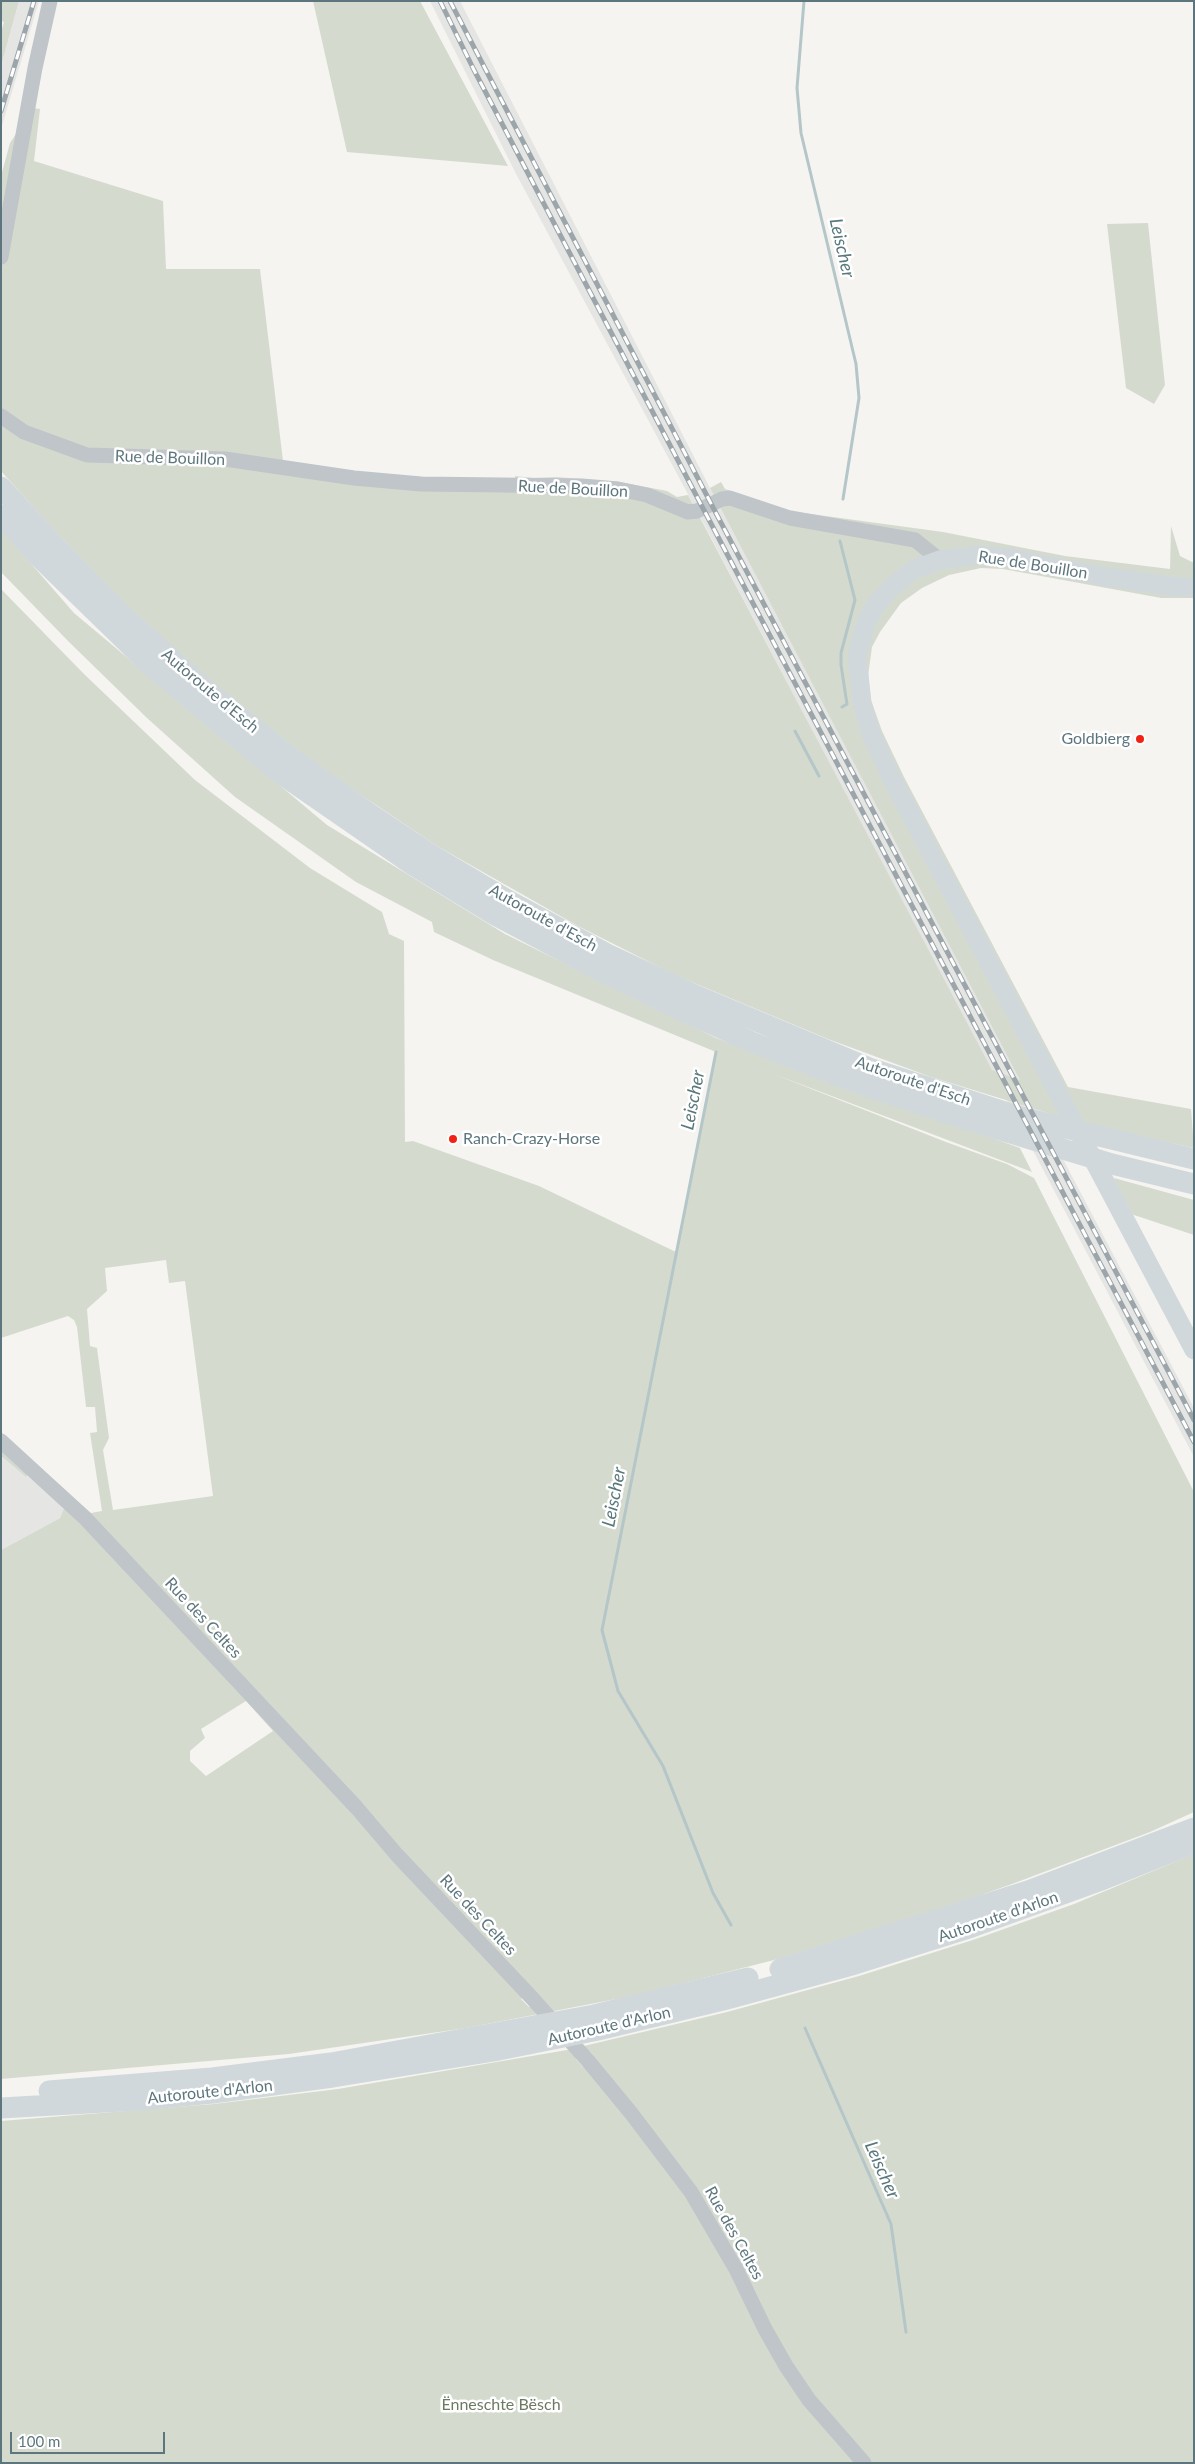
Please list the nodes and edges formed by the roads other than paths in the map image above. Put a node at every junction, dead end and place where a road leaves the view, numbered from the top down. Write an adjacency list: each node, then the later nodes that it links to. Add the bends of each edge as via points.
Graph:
1 (50, 1): 2 (street)
2 (1, 256)
3 (1, 416): 6 (street, Rue de Bouillon, via 24,432 87,455 225,459 361,479 421,484 618,489 647,495 688,512 730,498 790,518 915,540)
4 (1, 487): 8 (highway, Autoroute d'Esch, via 121,614 210,693 290,757 373,816 511,902 607,954 697,996 869,1068 1017,1116)
5 (1, 515): 9 (highway, Autoroute d'Esch, via 38,556 151,666 270,765 398,855 495,915 689,1014 860,1084 1128,1168)
6 (940, 560): 7 (main road, Rue de Bouillon, via 978,555 1010,558 1101,576); 10 (main road, via 915,569 894,585 866,622 857,656 862,702 872,736)
7 (1194, 588)
8 (1194, 1159)
9 (1194, 1184)
10 (1194, 1350)
11 (1, 1441): 16 (street, Rue des Celtes, via 86,1519 589,2062 691,2192 791,2373 809,2400)
12 (1194, 1828): 14 (highway, Autoroute d'Arlon, via 1028,1891 858,1946 716,1986 594,2015 331,2063 140,2084)
13 (1194, 1843): 15 (highway, Autoroute d'Arlon, via 972,1927 856,1964 598,2030 333,2078 141,2100)
14 (1, 2094)
15 (1, 2108)
16 (864, 2463)

